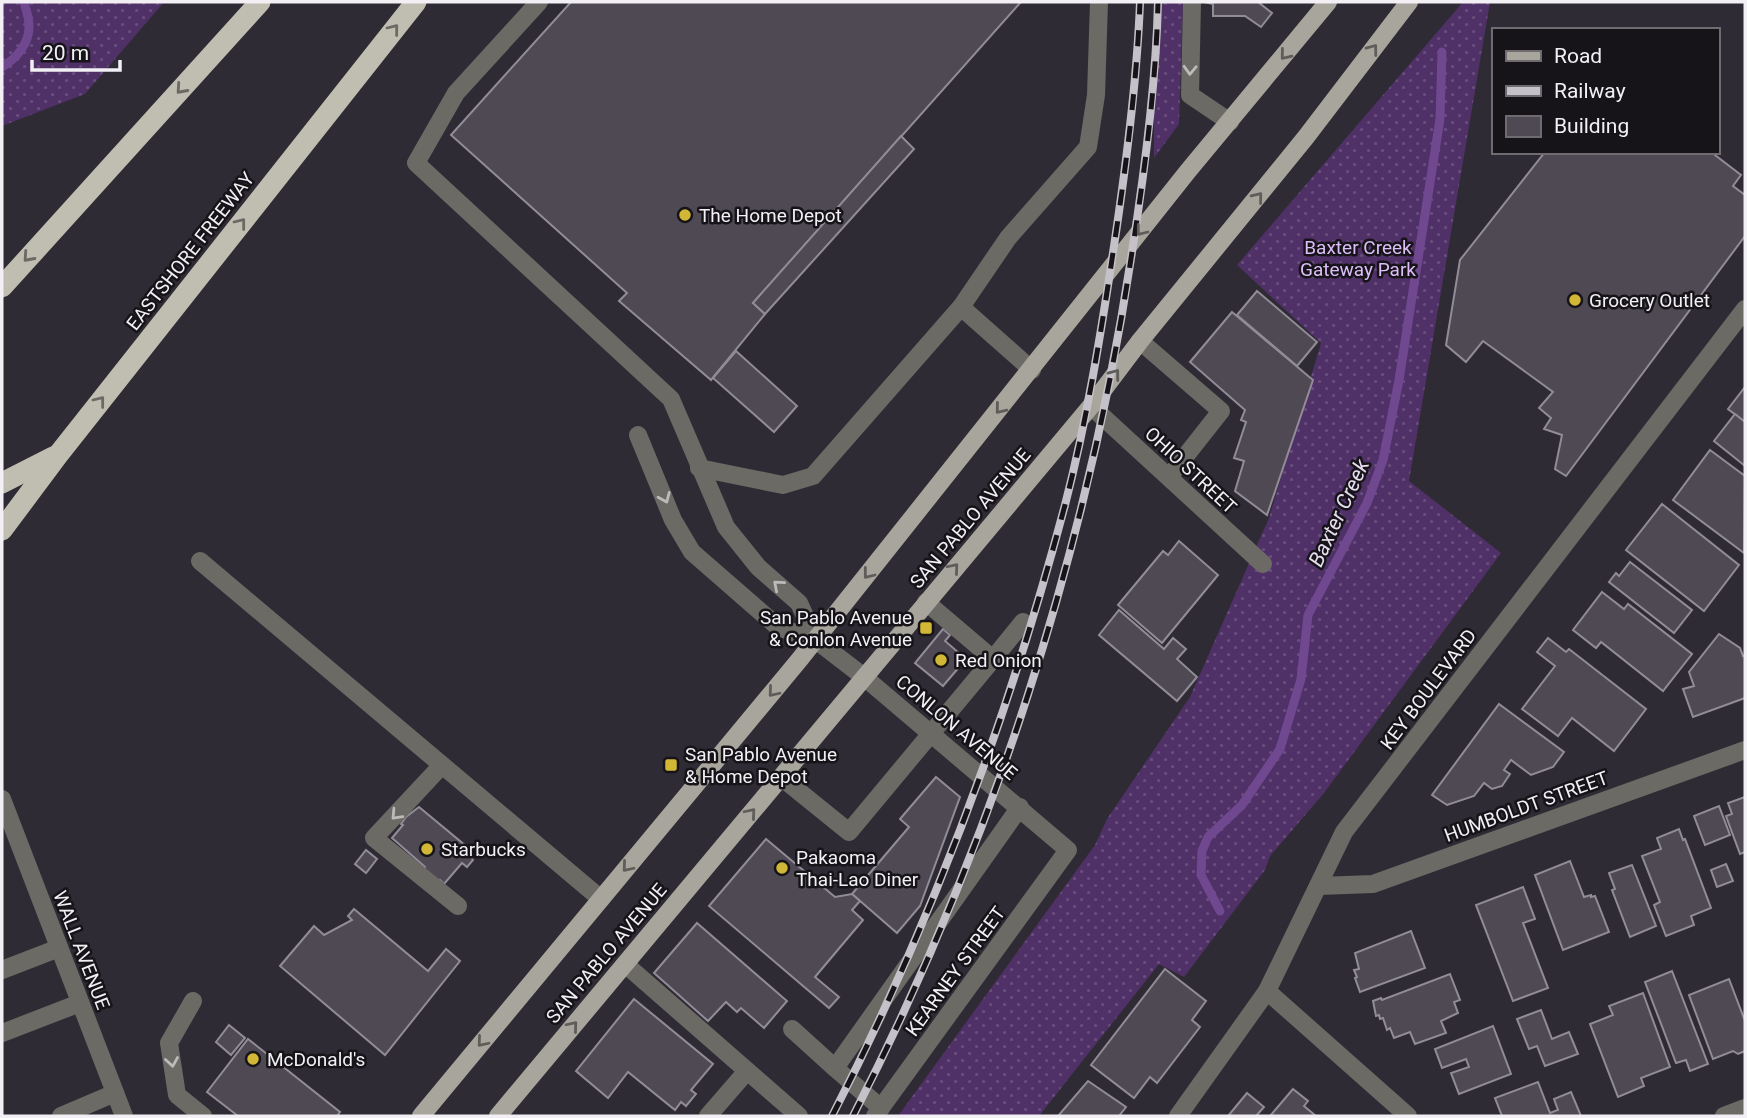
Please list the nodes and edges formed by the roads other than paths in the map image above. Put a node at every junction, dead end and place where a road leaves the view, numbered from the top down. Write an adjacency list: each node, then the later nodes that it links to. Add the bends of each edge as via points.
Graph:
1 (260, 2): 9 (highway, one-way to 9)
2 (416, 2): 16 (highway, EASTSHORE FREEWAY, one-way to 2)
3 (539, 2): 17 (street, via 456,93 416,163 671,399)
4 (1099, 2): 10 (street, via 1096,95 1088,147 1008,238)
5 (1192, 2): 8 (street, one-way to 8, via 1189,95)
6 (1328, 2): 8 (main road, SAN PABLO AVENUE, one-way to 8)
7 (1409, 2): 12 (main road, SAN PABLO AVENUE, one-way to 7)
8 (1230, 122): 13 (main road, SAN PABLO AVENUE, one-way to 13)
9 (2, 286)
10 (961, 307): 13 (street); 17 (street, via 813,476 783,485)
11 (1745, 309): 35 (street, KEY BOULEVARD, via 1344,832)
12 (1140, 341): 14 (main road, SAN PABLO AVENUE, one-way to 12); 18 (street, via 1221,411)
13 (1032, 370): 25 (main road, SAN PABLO AVENUE, one-way to 25)
14 (1091, 406): 18 (street, OHIO STREET); 23 (main road, SAN PABLO AVENUE, one-way to 14)
15 (638, 435): 25 (street, one-way to 25, via 673,520 692,552 778,627)
16 (58, 455): 19 (highway); 20 (highway, EASTSHORE FREEWAY)
17 (699, 468): 25 (street, one-way to 17, via 799,603 758,567 726,527)
18 (1169, 477): 22 (street, OHIO STREET)
19 (2, 483)
20 (2, 530)
21 (200, 561): 30 (street)
22 (1263, 564)
23 (926, 602): 26 (street); 27 (main road, SAN PABLO AVENUE)
24 (1023, 622): 26 (street)
25 (816, 640): 27 (street, CONLON AVENUE); 36 (main road, SAN PABLO AVENUE, one-way to 36)
26 (993, 659): 28 (street)
27 (864, 677): 28 (street, CONLON AVENUE); 31 (main road, SAN PABLO AVENUE)
28 (932, 734): 31 (street, via 849,832); 33 (street, CONLON AVENUE)
29 (1745, 750): 35 (street, HUMBOLDT STREET, via 1373,884)
30 (442, 765): 36 (street); 37 (street, one-way to 37, via 374,838)
31 (781, 777): 39 (main road, SAN PABLO AVENUE, one-way to 31)
32 (2, 799): 38 (street, WALL AVENUE)
33 (1020, 807): 34 (street, CONLON AVENUE); 46 (street)
34 (1068, 850): 50 (street, KEARNEY STREET)
35 (1319, 886): 41 (street, KEY BOULEVARD)
36 (601, 899): 54 (main road, SAN PABLO AVENUE, one-way to 54)
37 (458, 906)
38 (59, 948): 40 (street); 43 (street, WALL AVENUE)
39 (625, 964): 47 (street); 55 (main road, SAN PABLO AVENUE, one-way to 39)
40 (2, 970)
41 (1267, 991): 58 (street, KEY BOULEVARD); 59 (street)
42 (193, 1001): 53 (street, one-way to 53, via 169,1042 177,1095)
43 (80, 1003): 45 (street); 48 (street, WALL AVENUE)
44 (792, 1029): 46 (street)
45 (2, 1034)
46 (835, 1068): 50 (street)
47 (747, 1071): 56 (street); 57 (street)
48 (115, 1093): 51 (street); 52 (street, WALL AVENUE)
49 (1745, 1108): 60 (street)
50 (878, 1112)
51 (61, 1116)
52 (124, 1116)
53 (203, 1116)
54 (421, 1116)
55 (498, 1116)
56 (709, 1116)
57 (799, 1116)
58 (1178, 1116)
59 (1408, 1116)
60 (1724, 1116)

